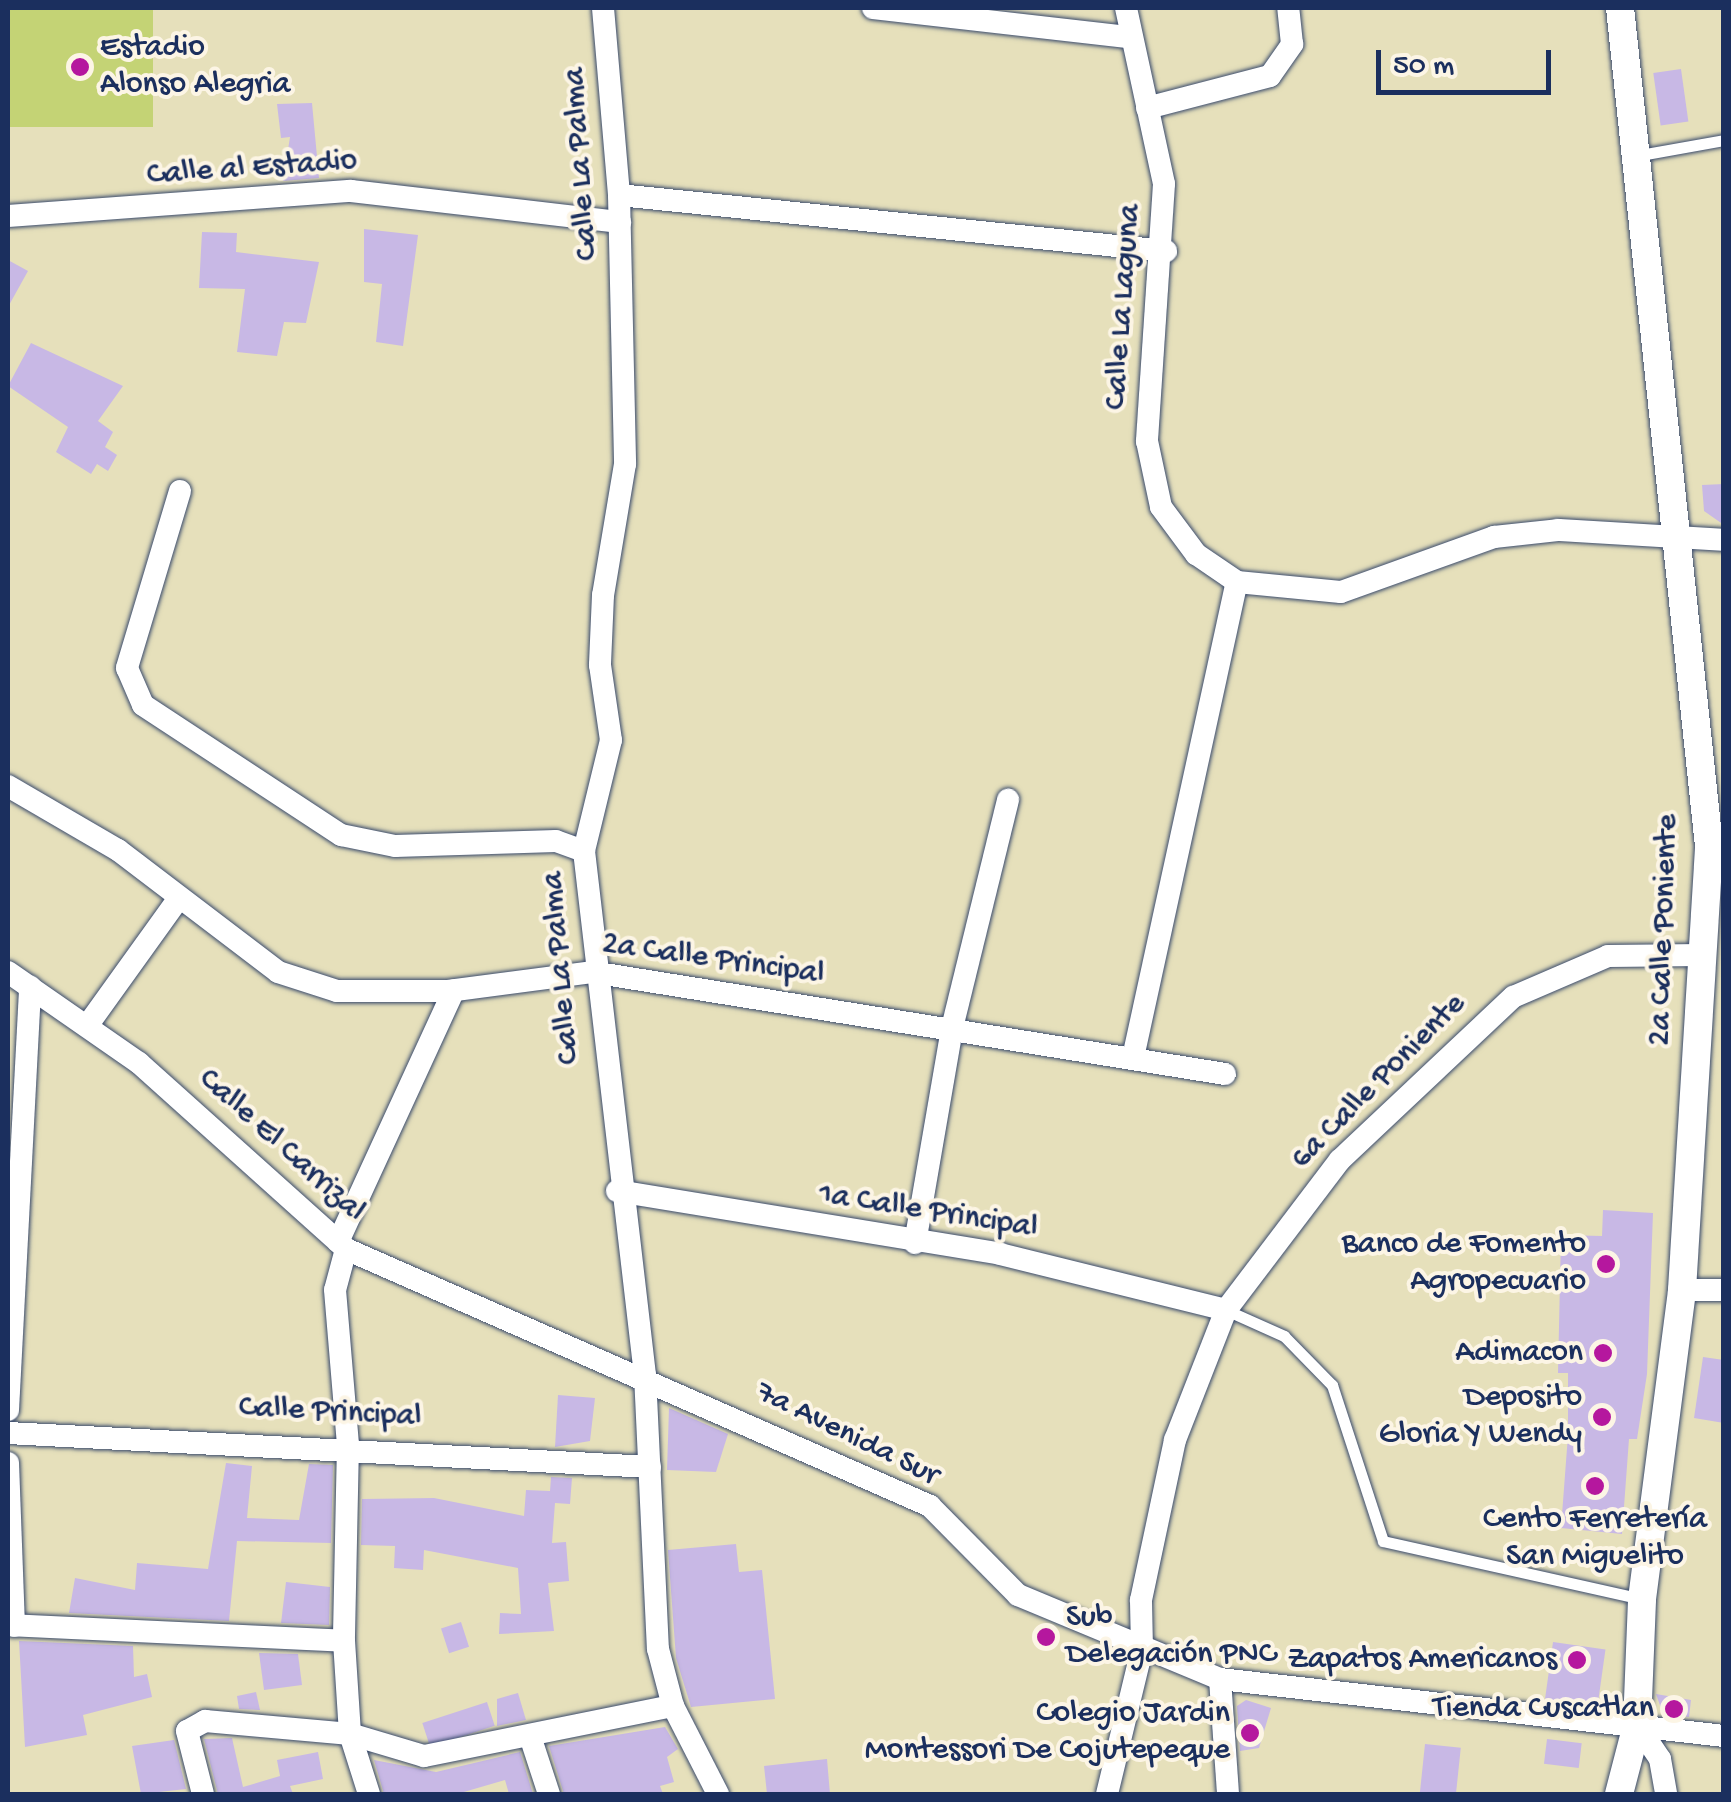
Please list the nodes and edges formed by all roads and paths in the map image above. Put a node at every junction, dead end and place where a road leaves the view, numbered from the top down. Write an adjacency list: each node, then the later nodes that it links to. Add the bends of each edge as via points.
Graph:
1 (603, 8): 10 (street, Calle La Palma)
2 (873, 8): 6 (street)
3 (1126, 8): 6 (street, Calle La Laguna)
4 (1288, 8): 7 (street, via 1292,44 1270,76)
5 (1620, 8): 9 (street, 2a Calle Poniente)
6 (1128, 37): 7 (street, Calle La Laguna)
7 (1146, 108): 13 (street, Calle La Laguna, via 1164,184)
8 (1724, 140): 9 (lane)
9 (1640, 155): 15 (street, 2a Calle Poniente)
10 (620, 195): 12 (street, Calle La Palma); 13 (street)
11 (8, 216): 12 (street, Calle al Estadio, via 351,190)
12 (620, 222): 21 (street, Calle La Palma, via 624,464 600,665 611,740)
13 (1166, 251): 17 (street, Calle La Laguna, via 1150,458 1161,507 1196,554)
14 (180, 491): 21 (street, via 128,668 143,705 341,835 395,846 556,841)
15 (1683, 539): 16 (street); 17 (street, via 1558,530 1494,537 1341,592); 20 (street, 2a Calle Poniente)
16 (1724, 540)
17 (1237, 582): 30 (street)
18 (8, 786): 22 (street, 2a Calle Principal)
19 (1008, 800): 28 (street)
20 (1716, 846): 23 (street, 2a Calle Poniente)
21 (584, 852): 25 (street, Calle La Palma)
22 (179, 898): 27 (street, 2a Calle Principal, via 293,976 337,991); 29 (street)
23 (1702, 955): 35 (street, 2a Calle Poniente); 37 (street, 6a Calle Poniente, via 1608,956 1513,997 1340,1160)
24 (8, 972): 26 (street, Calle El Carrizal)
25 (592, 972): 27 (street, 2a Calle Principal); 28 (street, 2a Calle Principal); 32 (street, Calle La Palma)
26 (30, 986): 29 (street, Calle El Carrizal); 39 (street)
27 (454, 990): 34 (street)
28 (953, 1024): 30 (street, 2a Calle Principal); 33 (street)
29 (87, 1026): 34 (street, Calle El Carrizal)
30 (1134, 1052): 31 (street, 2a Calle Principal)
31 (1226, 1074)
32 (617, 1190): 33 (street, 1a Calle Principal); 38 (street, Calle La Palma)
33 (915, 1242): 37 (street, 1a Calle Principal, via 1156,1285)
34 (342, 1246): 38 (street, Calle El Carrizal); 41 (street, via 335,1290)
35 (1682, 1290): 36 (street); 44 (street, 2a Calle Poniente)
36 (1724, 1290)
37 (1226, 1310): 44 (lane, via 1284,1336 1332,1385 1383,1541); 47 (street, 6a Calle Poniente, via 1175,1440 1141,1600)
38 (645, 1375): 43 (street, Calle La Palma); 47 (street, 7a Avenida Sur, via 930,1506 1018,1595)
39 (8, 1410)
40 (8, 1433): 41 (street, Calle Principal)
41 (348, 1444): 43 (street, Calle Principal); 46 (street)
42 (8, 1463): 45 (street)
43 (650, 1466): 49 (street, Calle La Palma, via 658,1649)
44 (1642, 1599): 50 (street, 2a Calle Poniente)
45 (11, 1625): 46 (street)
46 (344, 1641): 51 (street)
47 (1142, 1649): 48 (street, 7a Avenida Sur); 58 (street, 6a Calle Poniente)
48 (1220, 1680): 50 (street, 7a Avenida Sur); 59 (street)
49 (674, 1706): 52 (street); 57 (street, Calle La Palma)
50 (1637, 1725): 53 (street, 7a Avenida Sur); 60 (street, 2a Calle Poniente); 61 (street, via 1660,1759)
51 (350, 1734): 52 (street, via 424,1756); 54 (street, via 205,1721 187,1732); 55 (street)
52 (530, 1736): 56 (street)
53 (1724, 1736)
54 (204, 1794)
55 (369, 1794)
56 (549, 1794)
57 (718, 1794)
58 (1107, 1794)
59 (1228, 1794)
60 (1619, 1794)
61 (1666, 1794)

